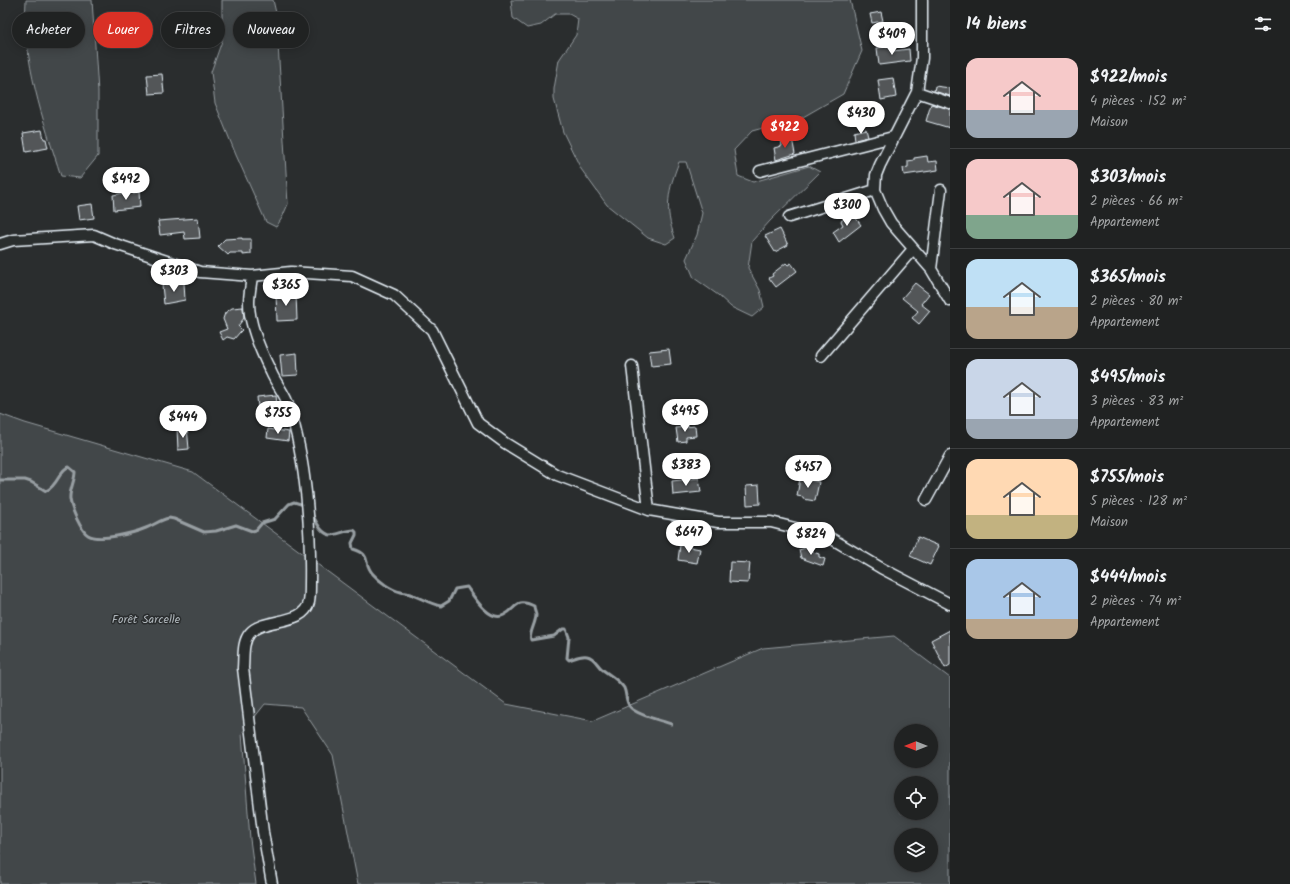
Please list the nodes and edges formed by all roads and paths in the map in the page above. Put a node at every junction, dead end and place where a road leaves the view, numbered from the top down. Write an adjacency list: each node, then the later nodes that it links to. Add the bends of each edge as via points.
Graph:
1 (922, 0): 2 (street, via 922,58)
2 (917, 92): 3 (street); 4 (street)
3 (950, 104)
4 (893, 137): 5 (street); 6 (street, via 876,175)
5 (760, 172)
6 (875, 190): 8 (street); 10 (street, via 891,223)
7 (941, 190): 11 (street)
8 (789, 217)
9 (0, 244): 12 (street, via 13,240 94,235 200,272)
10 (913, 249): 11 (street); 14 (street)
11 (931, 269): 13 (street)
12 (252, 276): 18 (street, via 291,272 352,276 394,295 432,330 478,423 557,475); 20 (street, via 249,304 253,325 264,357 289,406 299,450 306,496 309,545 309,604 303,612 291,619 262,625 250,633 245,643 243,668 263,832)
13 (950, 301)
14 (821, 356)
15 (632, 366): 18 (street)
16 (950, 456): 17 (street)
17 (926, 500)
18 (649, 510): 19 (street, via 718,522 771,522 827,536)
19 (950, 604)
20 (272, 884)

